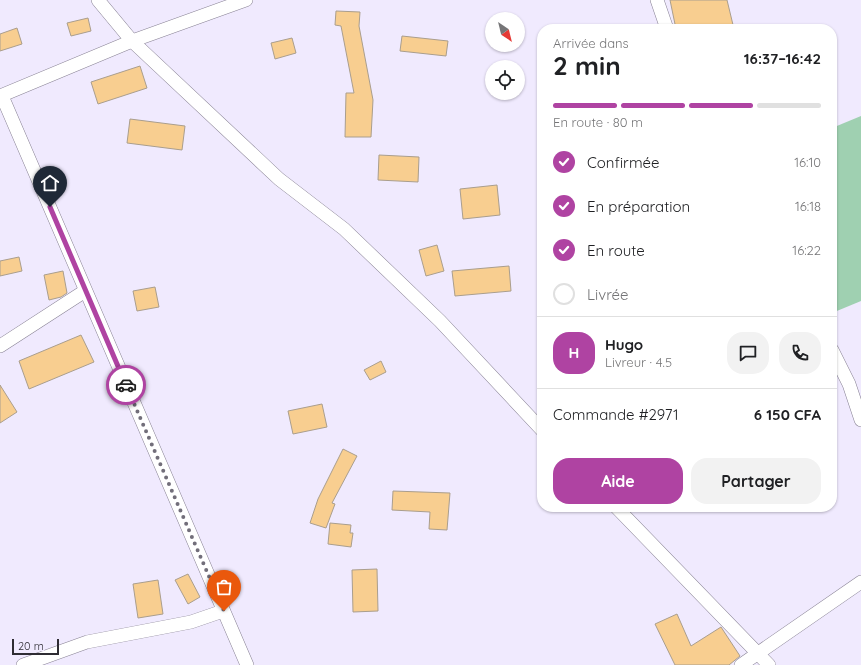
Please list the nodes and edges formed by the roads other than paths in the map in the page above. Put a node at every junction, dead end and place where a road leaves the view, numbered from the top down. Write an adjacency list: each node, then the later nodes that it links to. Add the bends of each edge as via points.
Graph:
1 (98, 0): 5 (street)
2 (246, 0): 5 (street)
3 (657, 0): 4 (street)
4 (665, 24)
5 (132, 40): 6 (street); 11 (street, via 279,179 344,229 440,321)
6 (1, 96): 7 (street)
7 (85, 291): 8 (street); 14 (street)
8 (0, 346)
9 (837, 361): 10 (street)
10 (861, 420)
11 (537, 425)
12 (621, 512): 15 (street)
13 (861, 582): 15 (street)
14 (224, 611): 16 (street, via 191,622 87,642); 17 (street)
15 (757, 654): 18 (street); 19 (street)
16 (23, 665)
17 (247, 665)
18 (741, 665)
19 (769, 665)

